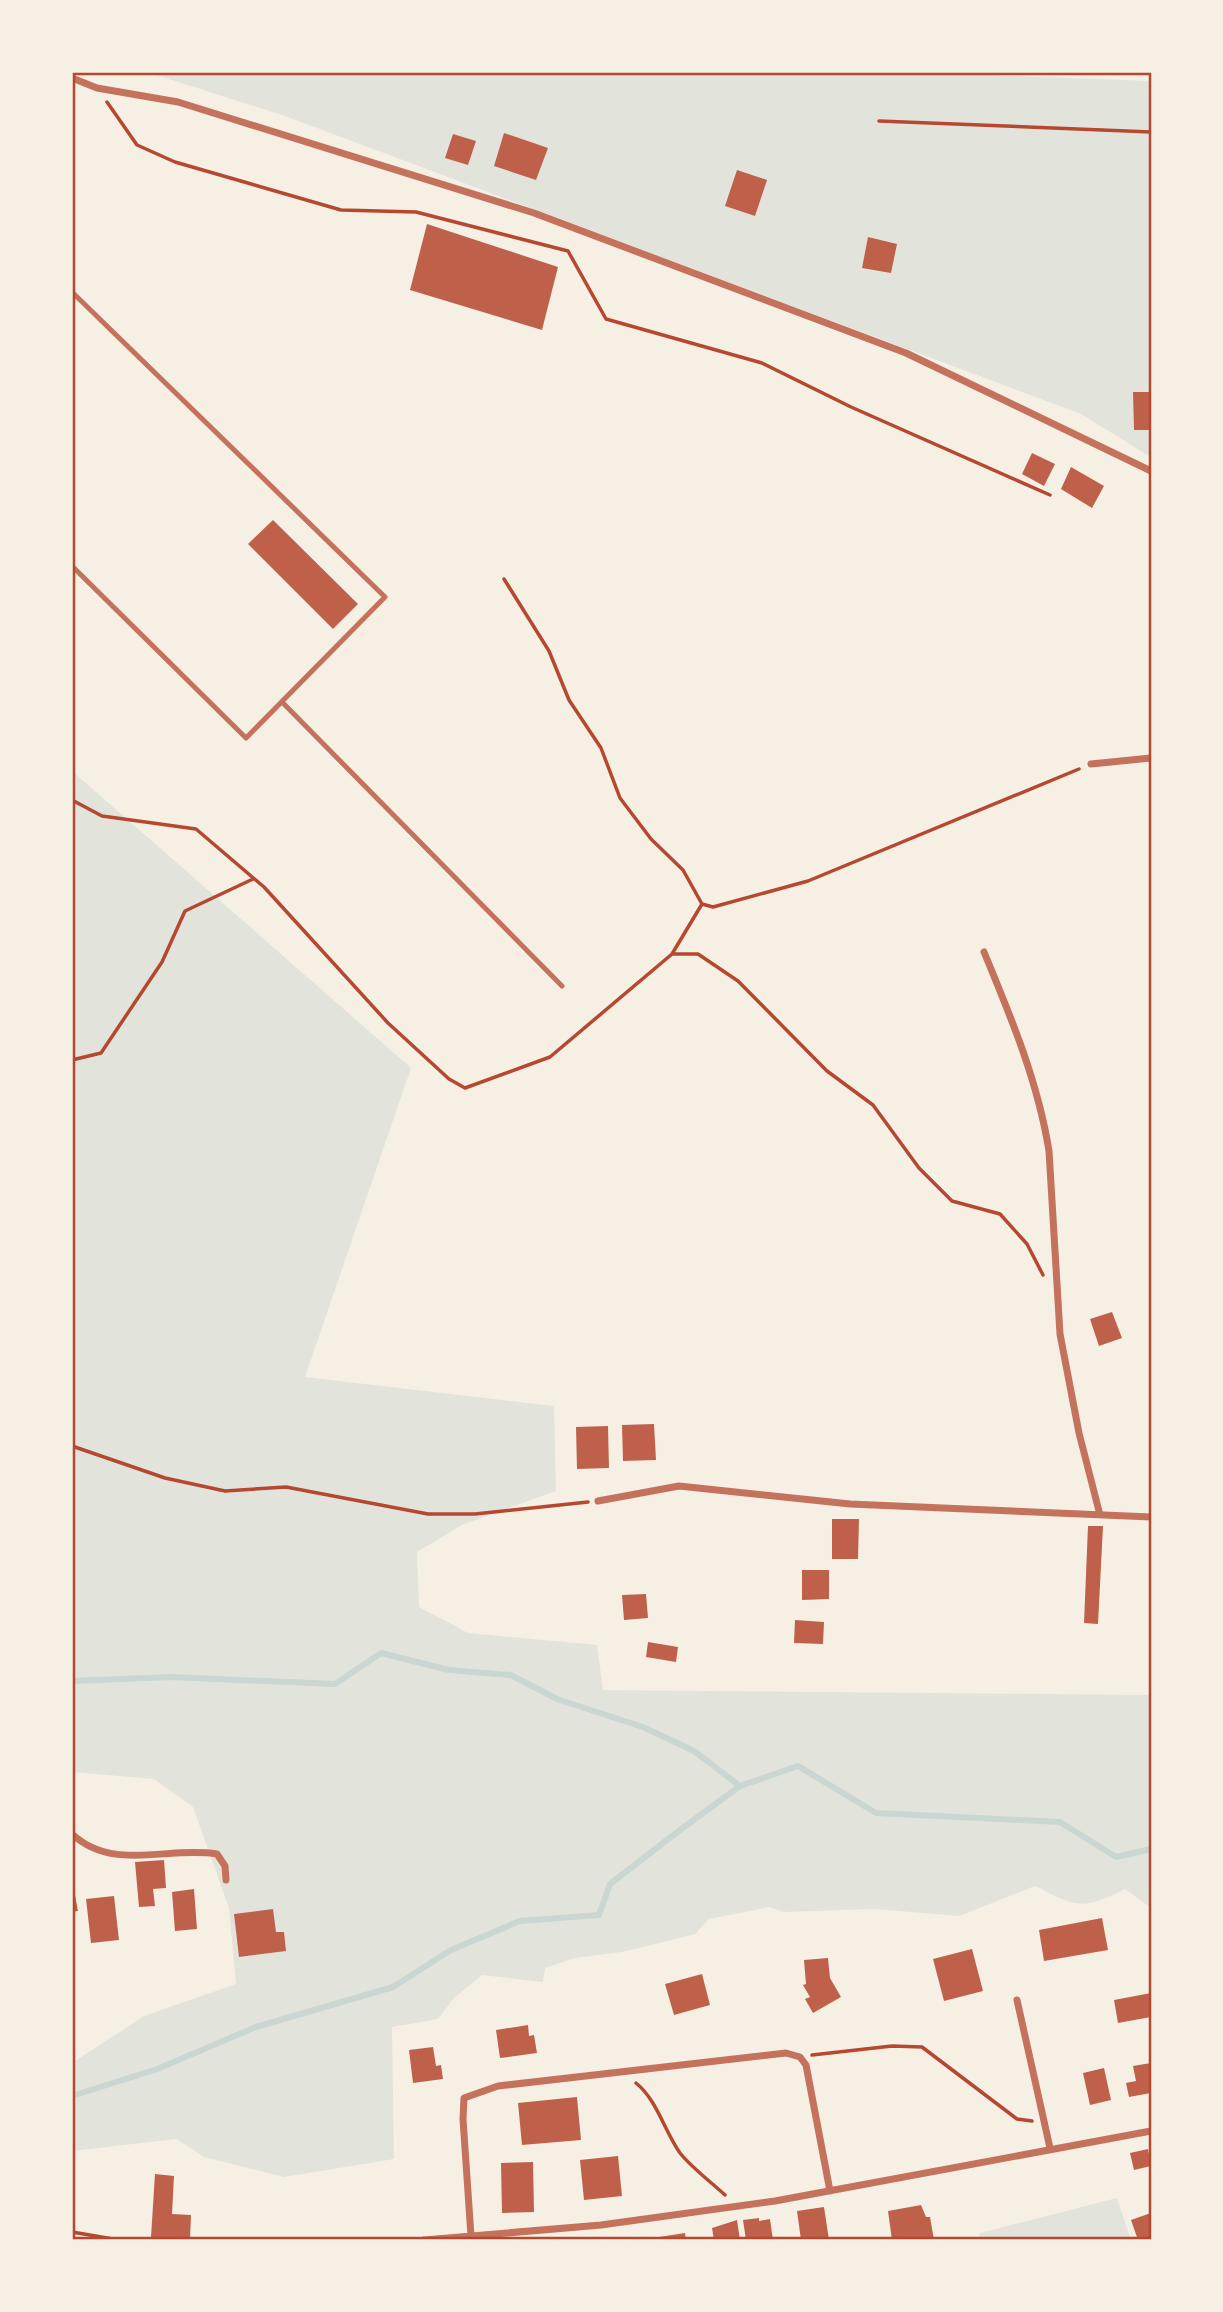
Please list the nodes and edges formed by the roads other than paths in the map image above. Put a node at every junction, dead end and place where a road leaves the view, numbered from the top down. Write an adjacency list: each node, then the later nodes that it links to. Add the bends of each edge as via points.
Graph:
1 (72, 78): 3 (street, via 97,88 178,102 534,213 906,353)
2 (72, 292): 5 (lane, via 385,597)
3 (1151, 471)
4 (72, 566): 5 (lane, via 246,738)
5 (283, 703): 9 (lane)
6 (1151, 758): 7 (street)
7 (1091, 764)
8 (984, 952): 11 (street, via 1019,1034 1045,1122 1060,1334)
9 (562, 986)
10 (598, 1502): 11 (street, via 679,1486 850,1504)
11 (1100, 1515): 12 (street)
12 (1151, 1517)
13 (72, 1834): 14 (street, via 101,1854 142,1857 194,1850 217,1854 225,1866)
14 (226, 1880)
15 (1017, 2000): 17 (street)
16 (1151, 2131): 17 (street)
17 (1050, 2148): 18 (street)
18 (830, 2191): 19 (street, via 601,2225); 19 (street, via 806,2065 800,2057 786,2053 498,2086 464,2098)
19 (471, 2236): 20 (street)
20 (424, 2240)

